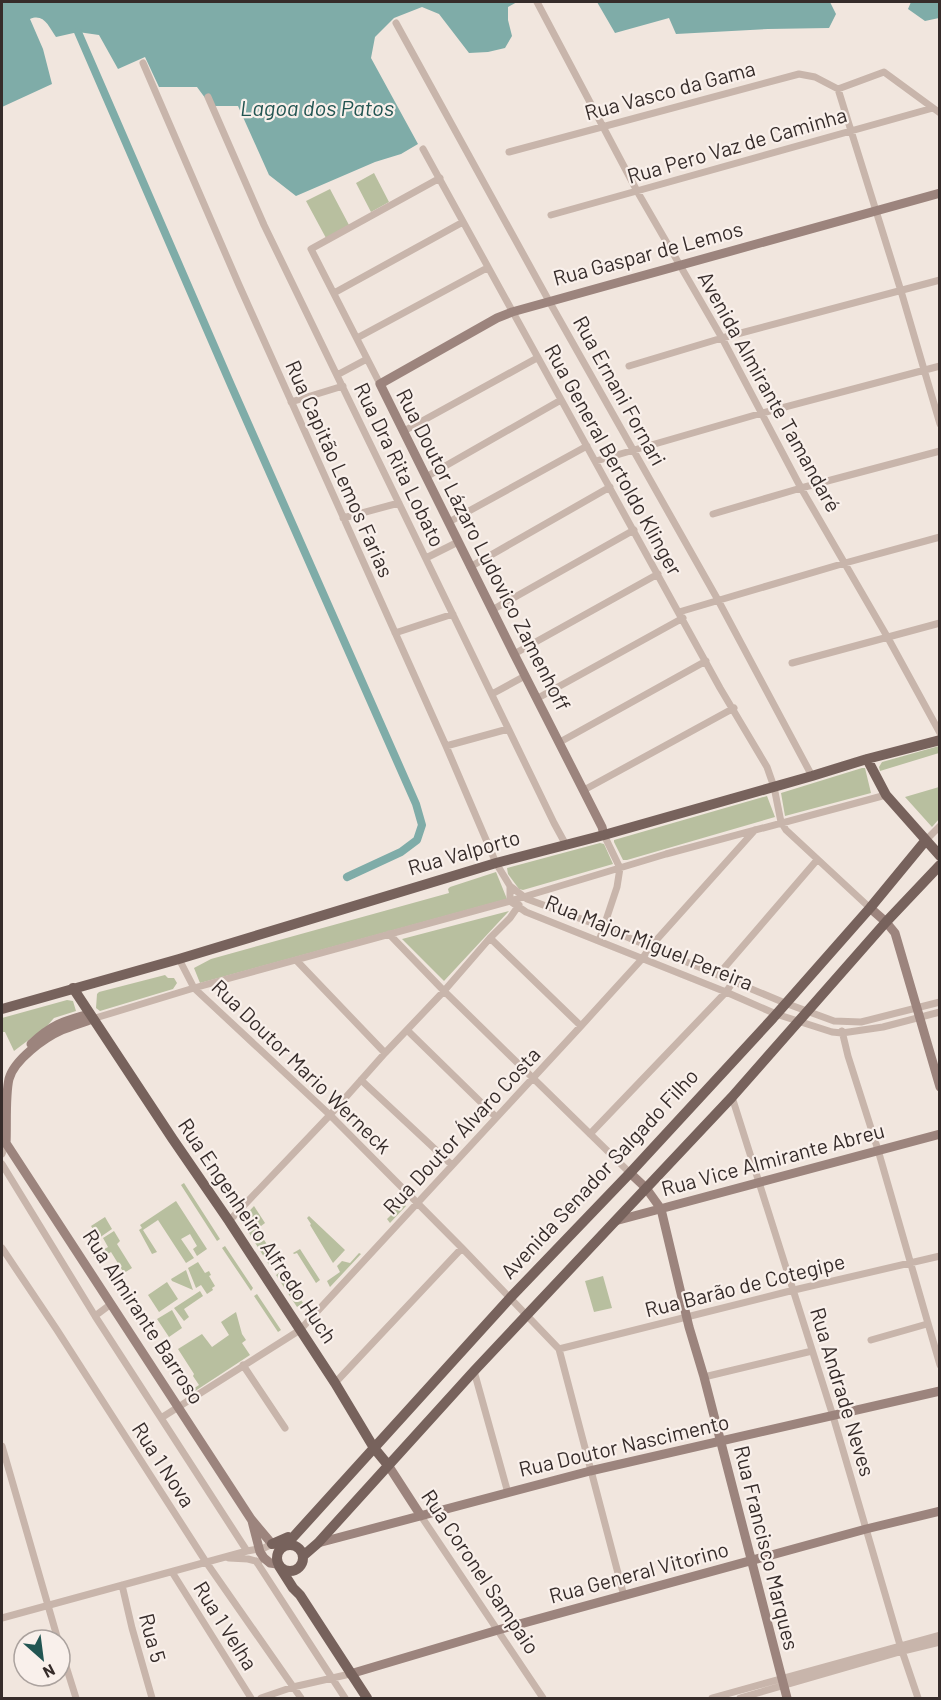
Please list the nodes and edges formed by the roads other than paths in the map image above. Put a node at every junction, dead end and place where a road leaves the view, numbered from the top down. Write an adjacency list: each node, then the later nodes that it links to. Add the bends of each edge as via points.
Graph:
1 (537, 2): 7 (street, Avenida Almirante Tamandaré)
2 (396, 23): 22 (street, Rua Ernani Fornari)
3 (143, 63): 35 (street, Rua Capitão Lemos Farias)
4 (838, 89): 6 (street, via 884,72); 7 (street, Rua Vasco da Gama, via 799,74); 8 (street)
5 (208, 97): 31 (street, Rua Dra Rita Lobato, via 264,225)
6 (936, 111): 8 (street, Rua Pero Vaz de Caminha)
7 (604, 126): 10 (street, Rua Vasco da Gama); 12 (street, Avenida Almirante Tamandaré)
8 (852, 131): 12 (street, Rua Pero Vaz de Caminha); 14 (street)
9 (423, 149): 11 (street, Rua General Bertoldo Klinger)
10 (509, 152)
11 (440, 178): 16 (street, Rua General Bertoldo Klinger); 21 (street, Rua Doutor Lázaro Ludovico Zamenhoff, via 310,249)
12 (637, 191): 15 (street, Rua Pero Vaz de Caminha); 17 (street, Avenida Almirante Tamandaré)
13 (939, 193): 14 (street, Rua Gaspar de Lemos)
14 (876, 211): 17 (street, Rua Gaspar de Lemos); 20 (street)
15 (550, 215)
16 (463, 222): 18 (street, Rua General Bertoldo Klinger); 21 (street)
17 (680, 264): 22 (street, Rua Gaspar de Lemos); 25 (street, Avenida Almirante Tamandaré)
18 (487, 268): 23 (street, Rua General Bertoldo Klinger); 24 (street)
19 (939, 280): 20 (street)
20 (901, 291): 25 (street); 30 (street)
21 (334, 293): 24 (street, Rua Doutor Lázaro Ludovico Zamenhoff)
22 (549, 301): 23 (street, Rua Gaspar de Lemos); 40 (street, Rua Ernani Fornari)
23 (512, 312): 26 (street, Rua General Bertoldo Klinger); 32 (street, Rua Gaspar de Lemos)
24 (357, 338): 27 (street, Rua Doutor Lázaro Ludovico Zamenhoff)
25 (722, 338): 28 (street); 36 (street, Avenida Almirante Tamandaré)
26 (537, 358): 34 (street, Rua General Bertoldo Klinger); 38 (street)
27 (367, 359): 31 (street); 32 (street, Rua Doutor Lázaro Ludovico Zamenhoff)
28 (629, 366)
29 (939, 366): 30 (street)
30 (924, 371): 36 (street); 37 (street)
31 (338, 375): 33 (street, Rua Dra Rita Lobato)
32 (380, 384): 38 (street, Rua Doutor Lázaro Ludovico Zamenhoff)
33 (343, 386): 35 (street); 46 (street, Rua Dra Rita Lobato)
34 (561, 400): 39 (street, Rua General Bertoldo Klinger); 43 (street)
35 (291, 402): 48 (street, Rua Capitão Lemos Farias)
36 (762, 413): 40 (street); 45 (street, Avenida Almirante Tamandaré)
37 (939, 424)
38 (404, 431): 43 (street, Rua Doutor Lázaro Ludovico Zamenhoff)
39 (587, 446): 42 (street, Rua General Bertoldo Klinger); 49 (street)
40 (633, 450): 42 (street); 57 (street, Rua Ernani Fornari)
41 (939, 451): 45 (street)
42 (596, 461): 44 (street, Rua General Bertoldo Klinger)
43 (426, 477): 49 (street, Rua Doutor Lázaro Ludovico Zamenhoff)
44 (610, 487): 50 (street, Rua General Bertoldo Klinger); 55 (street)
45 (801, 488): 47 (street); 54 (street, Avenida Almirante Tamandaré)
46 (399, 503): 48 (street); 53 (street, Rua Dra Rita Lobato)
47 (713, 514)
48 (344, 518): 62 (street, Rua Capitão Lemos Farias)
49 (449, 522): 52 (street, Rua Doutor Lázaro Ludovico Zamenhoff)
50 (634, 530): 56 (street, Rua General Bertoldo Klinger); 58 (street)
51 (939, 537): 54 (street)
52 (458, 542): 53 (street); 55 (street, Rua Doutor Lázaro Ludovico Zamenhoff)
53 (426, 558): 59 (street, Rua Dra Rita Lobato)
54 (845, 563): 57 (street); 63 (street, Avenida Almirante Tamandaré)
55 (470, 567): 58 (street, Rua Doutor Lázaro Ludovico Zamenhoff)
56 (658, 574): 60 (street, Rua General Bertoldo Klinger); 64 (street)
57 (718, 600): 60 (street); 77 (street, Rua Ernani Fornari)
58 (492, 610): 64 (street, Rua Doutor Lázaro Ludovico Zamenhoff)
59 (453, 614): 62 (street); 68 (street, Rua Dra Rita Lobato)
60 (681, 615): 65 (street, Rua General Bertoldo Klinger); 69 (street)
61 (939, 623): 63 (street)
62 (395, 633): 75 (street, Rua Capitão Lemos Farias)
63 (888, 638): 66 (street); 72 (street, Avenida Almirante Tamandaré)
64 (514, 654): 67 (street, Rua Doutor Lázaro Ludovico Zamenhoff)
65 (706, 661): 70 (street, Rua General Bertoldo Klinger); 74 (street)
66 (792, 663)
67 (525, 676): 68 (street); 69 (street, Rua Doutor Lázaro Ludovico Zamenhoff)
68 (492, 694): 71 (street, Rua Dra Rita Lobato)
69 (538, 698): 74 (street, Rua Doutor Lázaro Ludovico Zamenhoff)
70 (734, 708): 78 (street, Rua General Bertoldo Klinger); 79 (street)
71 (508, 729): 75 (street); 86 (street, Rua Dra Rita Lobato)
72 (939, 733)
73 (939, 740): 76 (main road, Rua Valporto)
74 (560, 742): 79 (street, Rua Doutor Lázaro Ludovico Zamenhoff)
75 (446, 746): 89 (street, Rua Capitão Lemos Farias)
76 (867, 759): 77 (main road, Rua Valporto); 80 (main road)
77 (812, 777): 78 (main road, Rua Valporto)
78 (774, 787): 81 (street, Rua General Bertoldo Klinger); 84 (main road, Rua Valporto)
79 (584, 790): 84 (street, Rua Doutor Lázaro Ludovico Zamenhoff)
80 (886, 795): 81 (street); 85 (main road)
81 (781, 822): 83 (street); 88 (street)
82 (939, 826): 85 (street, Avenida Senador Salgado Filho)
83 (755, 830): 91 (street); 102 (street, Rua Doutor Álvaro Costa)
84 (603, 835): 86 (main road, Rua Valporto); 91 (street, Rua Doutor Lázaro Ludovico Zamenhoff)
85 (926, 840): 87 (main road); 96 (main road, Avenida Senador Salgado Filho)
86 (566, 845): 89 (main road, Rua Valporto)
87 (939, 856)
88 (817, 860): 96 (street); 106 (street)
89 (496, 863): 92 (street, Rua Capitão Lemos Farias); 103 (main road, Rua Valporto)
90 (939, 866): 97 (main road, Avenida Senador Salgado Filho)
91 (620, 868): 93 (street); 98 (street)
92 (510, 886): 93 (street, Rua Capitão Lemos Farias); 94 (street)
93 (523, 897): 94 (street); 95 (street); 98 (street, Rua Major Miguel Pereira)
94 (510, 901): 95 (street, Rua Major Miguel Pereira); 99 (street)
95 (518, 908): 100 (street); 101 (street, Rua Major Miguel Pereira)
96 (870, 908): 97 (street); 113 (main road, Avenida Senador Salgado Filho)
97 (886, 922): 115 (main road, Avenida Senador Salgado Filho); 117 (street, via 895,933)
98 (603, 927): 101 (street); 102 (street, Rua Major Miguel Pereira)
99 (389, 934): 105 (street); 110 (street)
100 (490, 938): 110 (street); 122 (street)
101 (599, 941): 104 (street, Rua Major Miguel Pereira)
102 (651, 946): 104 (street, Rua Doutor Álvaro Costa); 106 (street, Rua Major Miguel Pereira)
103 (179, 959): 108 (main road, Rua Valporto); 109 (street, Rua Doutor Mario Werneck)
104 (642, 959): 111 (street, Rua Major Miguel Pereira); 122 (street, Rua Doutor Álvaro Costa)
105 (296, 960): 109 (street); 125 (street)
106 (718, 975): 107 (street, Rua Major Miguel Pereira)
107 (734, 982): 111 (street); 113 (street, Rua Major Miguel Pereira)
108 (73, 988): 114 (main road, Rua Valporto); 119 (main road, Rua Engenheiro Alfredo Huch)
109 (194, 988): 119 (street); 131 (street, Rua Doutor Mario Werneck)
110 (444, 991): 123 (street); 126 (street)
111 (726, 992): 118 (street, Rua Major Miguel Pereira); 133 (street)
112 (939, 1002): 117 (street)
113 (785, 1003): 115 (street, Rua Major Miguel Pereira); 118 (main road, Avenida Senador Salgado Filho)
114 (2, 1009)
115 (806, 1011): 120 (main road, Avenida Senador Salgado Filho); 121 (street, Rua Major Miguel Pereira)
116 (939, 1012): 117 (street)
117 (918, 1013): 121 (street); 124 (street, via 883,1027); 129 (street)
118 (777, 1014): 120 (street, Rua Major Miguel Pereira); 140 (main road, Avenida Senador Salgado Filho)
119 (91, 1017): 128 (street, via 50,1036 17,1064); 145 (main road, Rua Engenheiro Alfredo Huch)
120 (798, 1020): 124 (street, Rua Major Miguel Pereira); 130 (main road, Avenida Senador Salgado Filho)
121 (843, 1023): 124 (street)
122 (582, 1026): 126 (street, Rua Doutor Álvaro Costa)
123 (407, 1030): 125 (street); 132 (street)
124 (842, 1033): 136 (street)
125 (385, 1053): 127 (street)
126 (533, 1077): 132 (street, Rua Doutor Álvaro Costa); 133 (street)
127 (361, 1080): 131 (street); 139 (street)
128 (4, 1083): 135 (street)
129 (939, 1087)
130 (732, 1097): 141 (street, Rua Andrade Neves); 142 (main road, Avenida Senador Salgado Filho)
131 (330, 1115): 143 (street, Rua Doutor Mario Werneck); 145 (street)
132 (496, 1117): 139 (street, Rua Doutor Álvaro Costa)
133 (590, 1134): 140 (street)
134 (939, 1134): 136 (street, Rua Vice Almirante Abreu)
135 (4, 1140): 137 (street); 153 (street, Rua Almirante Barroso)
136 (878, 1150): 141 (street, Rua Vice Almirante Abreu); 150 (street)
137 (2, 1154)
138 (2, 1164): 155 (street)
139 (452, 1165): 143 (street, Rua Doutor Álvaro Costa)
140 (630, 1173): 142 (street, Rua Francisco Marques); 152 (main road, Avenida Senador Salgado Filho)
141 (760, 1182): 144 (street, Rua Vice Almirante Abreu); 151 (street, Rua Andrade Neves)
142 (646, 1188): 144 (street, Rua Francisco Marques); 146 (main road, Avenida Senador Salgado Filho)
143 (417, 1203): 148 (street, Rua Doutor Mario Werneck); 158 (street, Rua Doutor Álvaro Costa)
144 (661, 1209): 146 (street, Rua Vice Almirante Abreu); 156 (street, Rua Francisco Marques)
145 (229, 1221): 158 (main road, Rua Engenheiro Alfredo Huch)
146 (615, 1221): 154 (main road, Avenida Senador Salgado Filho)
147 (2, 1248): 190 (street, Rua 1 Nova)
148 (462, 1248): 152 (street, Rua Doutor Mario Werneck); 166 (street)
149 (939, 1256): 150 (street, Rua Barão de Cotegipe)
150 (911, 1264): 151 (street, Rua Barão de Cotegipe); 157 (street)
151 (794, 1290): 156 (street, Rua Barão de Cotegipe); 161 (street, Rua Andrade Neves)
152 (510, 1298): 154 (street, Rua Doutor Mario Werneck); 174 (main road, Avenida Senador Salgado Filho)
153 (111, 1304): 155 (street); 168 (street, Rua Almirante Barroso)
154 (528, 1315): 160 (street, Rua Doutor Mario Werneck); 164 (main road, Avenida Senador Salgado Filho)
155 (95, 1316): 170 (street)
156 (687, 1318): 160 (street, Rua Barão de Cotegipe); 165 (street, Rua Francisco Marques)
157 (927, 1324): 159 (street); 163 (street)
158 (300, 1330): 162 (street, Rua Doutor Álvaro Costa); 166 (main road, Rua Engenheiro Alfredo Huch)
159 (871, 1340)
160 (559, 1349): 176 (street)
161 (812, 1351): 165 (street); 169 (street, Rua Andrade Neves)
162 (243, 1365): 168 (street, Rua Doutor Álvaro Costa); 171 (street)
163 (939, 1365)
164 (474, 1371): 175 (main road, Avenida Senador Salgado Filho); 177 (street)
165 (704, 1377): 172 (street, Rua Francisco Marques)
166 (335, 1383): 174 (main road, Rua Engenheiro Alfredo Huch)
167 (939, 1391): 169 (street, Rua Doutor Nascimento)
168 (178, 1407): 170 (street, Rua Doutor Álvaro Costa); 180 (street, Rua Almirante Barroso)
169 (833, 1416): 172 (street, Rua Doutor Nascimento); 181 (street, Rua Andrade Neves)
170 (161, 1418): 185 (street)
171 (285, 1428)
172 (720, 1442): 176 (street, Rua Doutor Nascimento); 189 (street, Rua Francisco Marques)
173 (2, 1446): 197 (street)
174 (374, 1448): 175 (main road, Rua Engenheiro Alfredo Huch); 183 (main road, Avenida Senador Salgado Filho, via 307,1522)
175 (388, 1464): 179 (street, Rua Coronel Sampaio); 182 (main road, Avenida Senador Salgado Filho)
176 (590, 1471): 177 (street, Rua Doutor Nascimento); 196 (street)
177 (508, 1492): 179 (street, Rua Doutor Nascimento)
178 (939, 1511): 181 (street, Rua General Vitorino)
179 (421, 1516): 182 (street, Rua Doutor Nascimento); 200 (street, Rua Coronel Sampaio)
180 (251, 1519): 183 (street, Rua Almirante Barroso); 184 (street, Rua Almirante Barroso)
181 (866, 1529): 189 (street, Rua General Vitorino); 203 (street, Rua Andrade Neves)
182 (318, 1543): 186 (main road, Avenida Senador Salgado Filho)
183 (280, 1545): 184 (street); 186 (main road, via 297,1547); 191 (main road)
184 (260, 1549): 185 (street); 191 (street, Rua Almirante Barroso, via 264,1558)
185 (248, 1551): 187 (street)
186 (303, 1556): 192 (main road)
187 (220, 1558): 188 (street); 190 (street)
188 (256, 1561): 191 (street); 205 (street)
189 (752, 1561): 196 (street, Rua General Vitorino); 206 (street, Rua Francisco Marques)
190 (206, 1562): 193 (street); 207 (street, Rua 1 Nova)
191 (275, 1564): 192 (main road, via 287,1571); 195 (main road, Rua Almirante Barroso)
192 (297, 1569): 195 (main road, Rua Almirante Barroso)
193 (172, 1572): 194 (street); 209 (street, Rua 1 Velha)
194 (122, 1585): 197 (street); 208 (street, Rua 5)
195 (300, 1595): 204 (main road, Rua Almirante Barroso)
196 (624, 1596): 200 (street, Rua General Vitorino)
197 (47, 1605): 198 (street); 199 (street)
198 (2, 1618)
199 (54, 1628)
200 (498, 1630): 204 (street, Rua General Vitorino); 214 (street, Rua Coronel Sampaio)
201 (939, 1635): 203 (street)
202 (939, 1642): 203 (street)
203 (902, 1648): 206 (street); 218 (street, Rua Andrade Neves)
204 (350, 1674): 205 (street); 213 (main road, Rua Almirante Barroso)
205 (333, 1679): 207 (street); 212 (street)
206 (782, 1683): 215 (street); 216 (street); 217 (street, Rua Francisco Marques)
207 (293, 1687): 210 (street); 211 (street, Rua 1 Nova)
208 (152, 1698)
209 (251, 1698)
210 (261, 1698)
211 (301, 1698)
212 (345, 1698)
213 (367, 1698)
214 (543, 1698)
215 (712, 1698)
216 (740, 1698)
217 (787, 1698)
218 (918, 1698)

